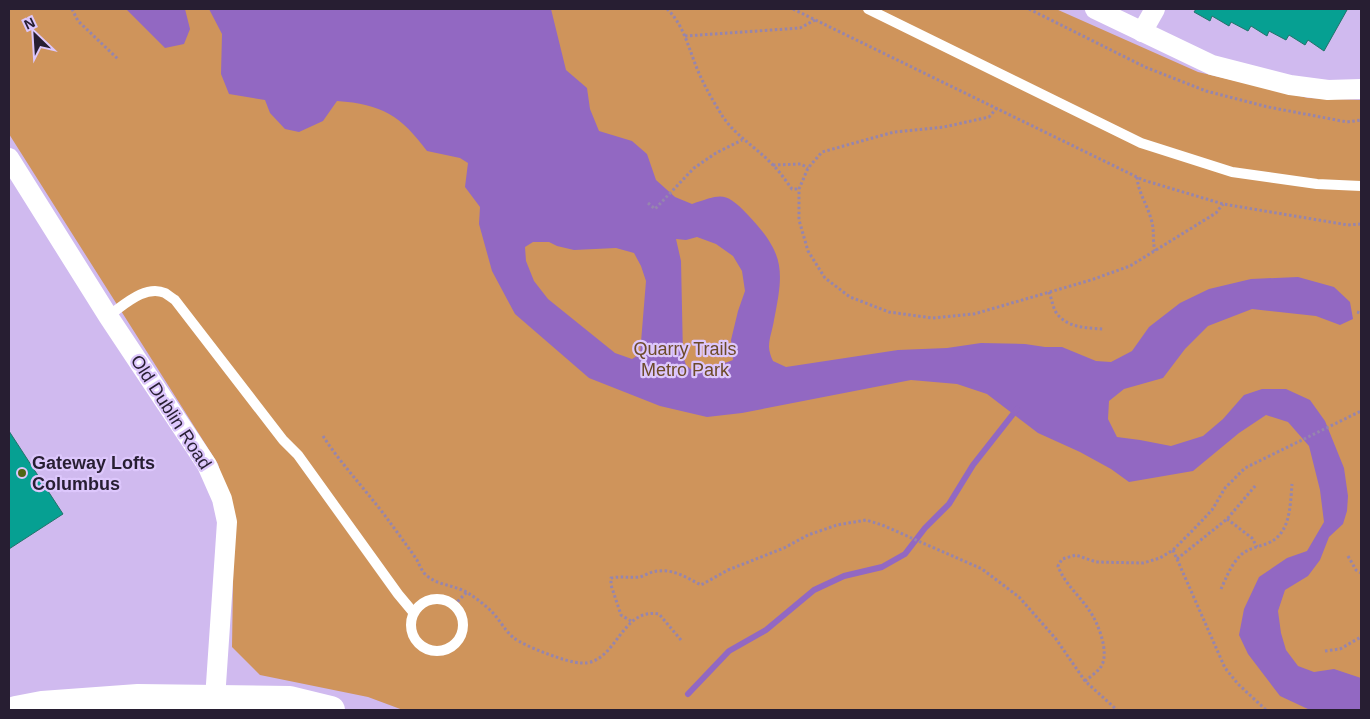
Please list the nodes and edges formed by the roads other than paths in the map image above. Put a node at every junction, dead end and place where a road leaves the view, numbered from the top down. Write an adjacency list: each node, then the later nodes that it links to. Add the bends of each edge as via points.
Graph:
1 (868, 9): 7 (lane, via 1141,143 1232,172 1317,184)
2 (1095, 9): 4 (street)
3 (1155, 9): 4 (street)
4 (1142, 32): 5 (street, via 1212,65 1252,76 1328,90)
5 (1361, 89)
6 (9, 158): 8 (street, Old Dublin Road)
7 (1361, 186)
8 (108, 316): 9 (lane, via 140,294 154,291 175,300 298,455); 10 (street, Old Dublin Road, via 207,465 225,510 228,522)
9 (413, 612): 9 (lane, via 428,600 446,600 454,605 463,622 459,640 445,651 427,650 413,638 410,630)
10 (216, 699): 11 (main road, via 138,698); 12 (main road, via 290,700)
11 (16, 710)
12 (331, 710)

